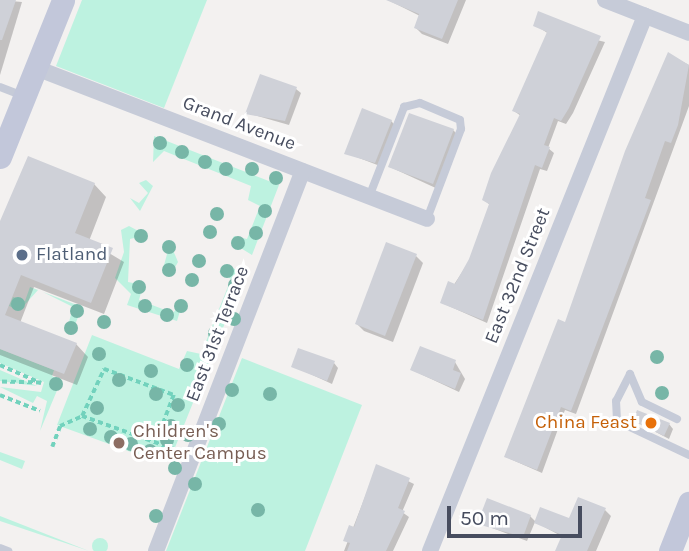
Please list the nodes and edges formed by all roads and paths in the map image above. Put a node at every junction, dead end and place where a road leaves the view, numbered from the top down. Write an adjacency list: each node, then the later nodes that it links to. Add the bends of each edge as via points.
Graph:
1 (63, 0): 5 (main road)
2 (605, 0): 3 (street)
3 (645, 16): 4 (street); 26 (street, East 32nd Street)
4 (689, 33)
5 (36, 68): 7 (main road); 9 (street, Grand Avenue)
6 (0, 87): 7 (lane)
7 (24, 97): 8 (main road)
8 (0, 157)
9 (303, 171): 10 (street, Grand Avenue); 25 (street, East 31st Terrace)
10 (369, 197): 11 (street, Grand Avenue); 11 (lane, via 404,107 420,103 460,120 461,129)
11 (427, 219)
12 (0, 365): 13 (path, via 41,383)
13 (0, 382)
14 (0, 395): 15 (path)
15 (40, 411)
16 (82, 416): 18 (path); 18 (path, via 104,369 174,395); 19 (path, via 60,426)
17 (677, 419): 21 (lane, via 642,402 630,374 616,401 617,421)
18 (156, 443): 20 (path)
19 (52, 447)
20 (174, 449)
21 (689, 455)
22 (689, 503): 27 (main road)
23 (0, 548): 24 (lane)
24 (8, 551)
25 (156, 551)
26 (430, 551)
27 (670, 551)

